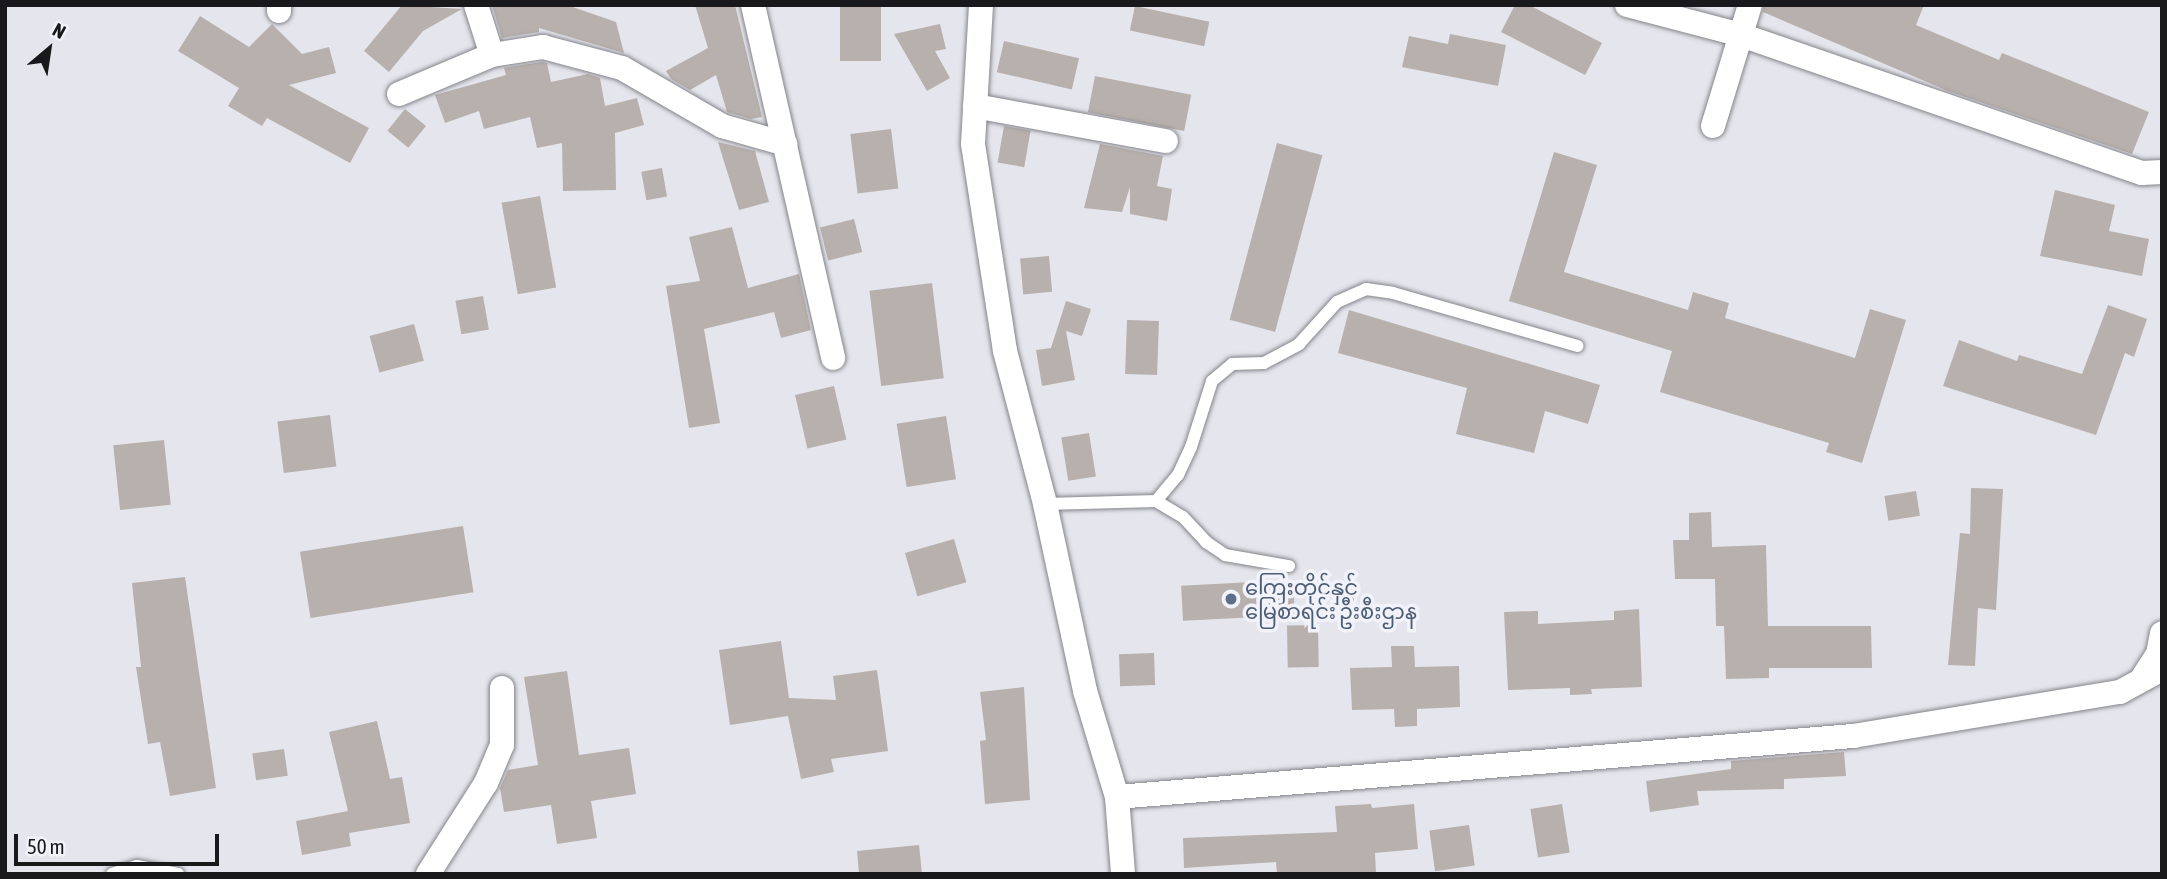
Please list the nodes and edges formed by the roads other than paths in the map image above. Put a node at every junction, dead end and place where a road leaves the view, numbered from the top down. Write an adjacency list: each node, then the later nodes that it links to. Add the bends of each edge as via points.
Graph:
1 (476, 5): 7 (street)
2 (753, 5): 12 (street)
3 (981, 5): 9 (street)
4 (1627, 5): 6 (street)
5 (1750, 5): 6 (street)
6 (1741, 34): 10 (street); 13 (street, via 2057,145 2142,173)
7 (492, 55): 8 (street); 12 (street, via 543,47 622,68 722,126)
8 (399, 94)
9 (975, 106): 11 (street); 17 (street, via 973,144 1005,351)
10 (1713, 126)
11 (1166, 141)
12 (785, 144): 15 (street)
13 (2162, 173)
14 (1578, 346): 16 (lane, via 1366,289 1337,302 1299,344 1264,363 1232,364 1212,381 1191,447 1178,475)
15 (833, 358)
16 (1157, 500): 17 (lane); 18 (lane, via 1225,555)
17 (1045, 504): 22 (street, via 1085,691)
18 (1289, 566)
19 (2162, 632): 20 (street)
20 (2153, 673): 22 (street, via 2120,692 1853,736)
21 (502, 688): 25 (street, via 502,745 486,783)
22 (1117, 797): 26 (street)
23 (112, 874): 24 (lane, via 137,866)
24 (178, 874)
25 (428, 874)
26 (1123, 874)

